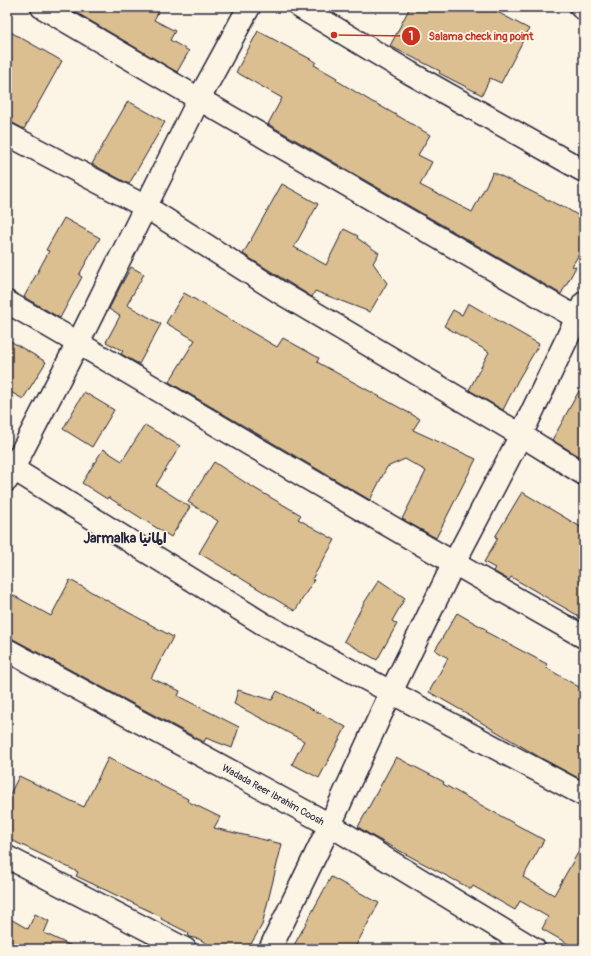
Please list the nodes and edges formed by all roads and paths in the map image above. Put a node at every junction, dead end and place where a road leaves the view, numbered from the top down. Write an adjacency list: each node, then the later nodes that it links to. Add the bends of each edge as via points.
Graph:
1 (42, 7): 6 (street)
2 (249, 7): 6 (street)
3 (300, 7): 8 (street, via 410,73)
4 (581, 7): 5 (street)
5 (584, 9)
6 (199, 99): 9 (street); 11 (street)
7 (7, 134): 9 (street)
8 (584, 171)
9 (146, 207): 12 (street); 13 (street, via 281,293)
10 (7, 302): 12 (street)
11 (582, 314): 13 (street)
12 (78, 343): 14 (street); 16 (street)
13 (522, 435): 15 (street); 16 (street)
14 (9, 471): 19 (street, via 265,625)
15 (584, 474)
16 (454, 563): 17 (street); 19 (street)
17 (584, 637)
18 (7, 650): 21 (street, Wadada Reer Ibrahim Coosh)
19 (391, 692): 20 (street); 21 (street)
20 (584, 795)
21 (330, 825): 24 (street); 25 (street, Wadada Reer Ibrahim Coosh)
22 (7, 857): 23 (street)
23 (185, 949)
24 (270, 949)
25 (534, 949)

